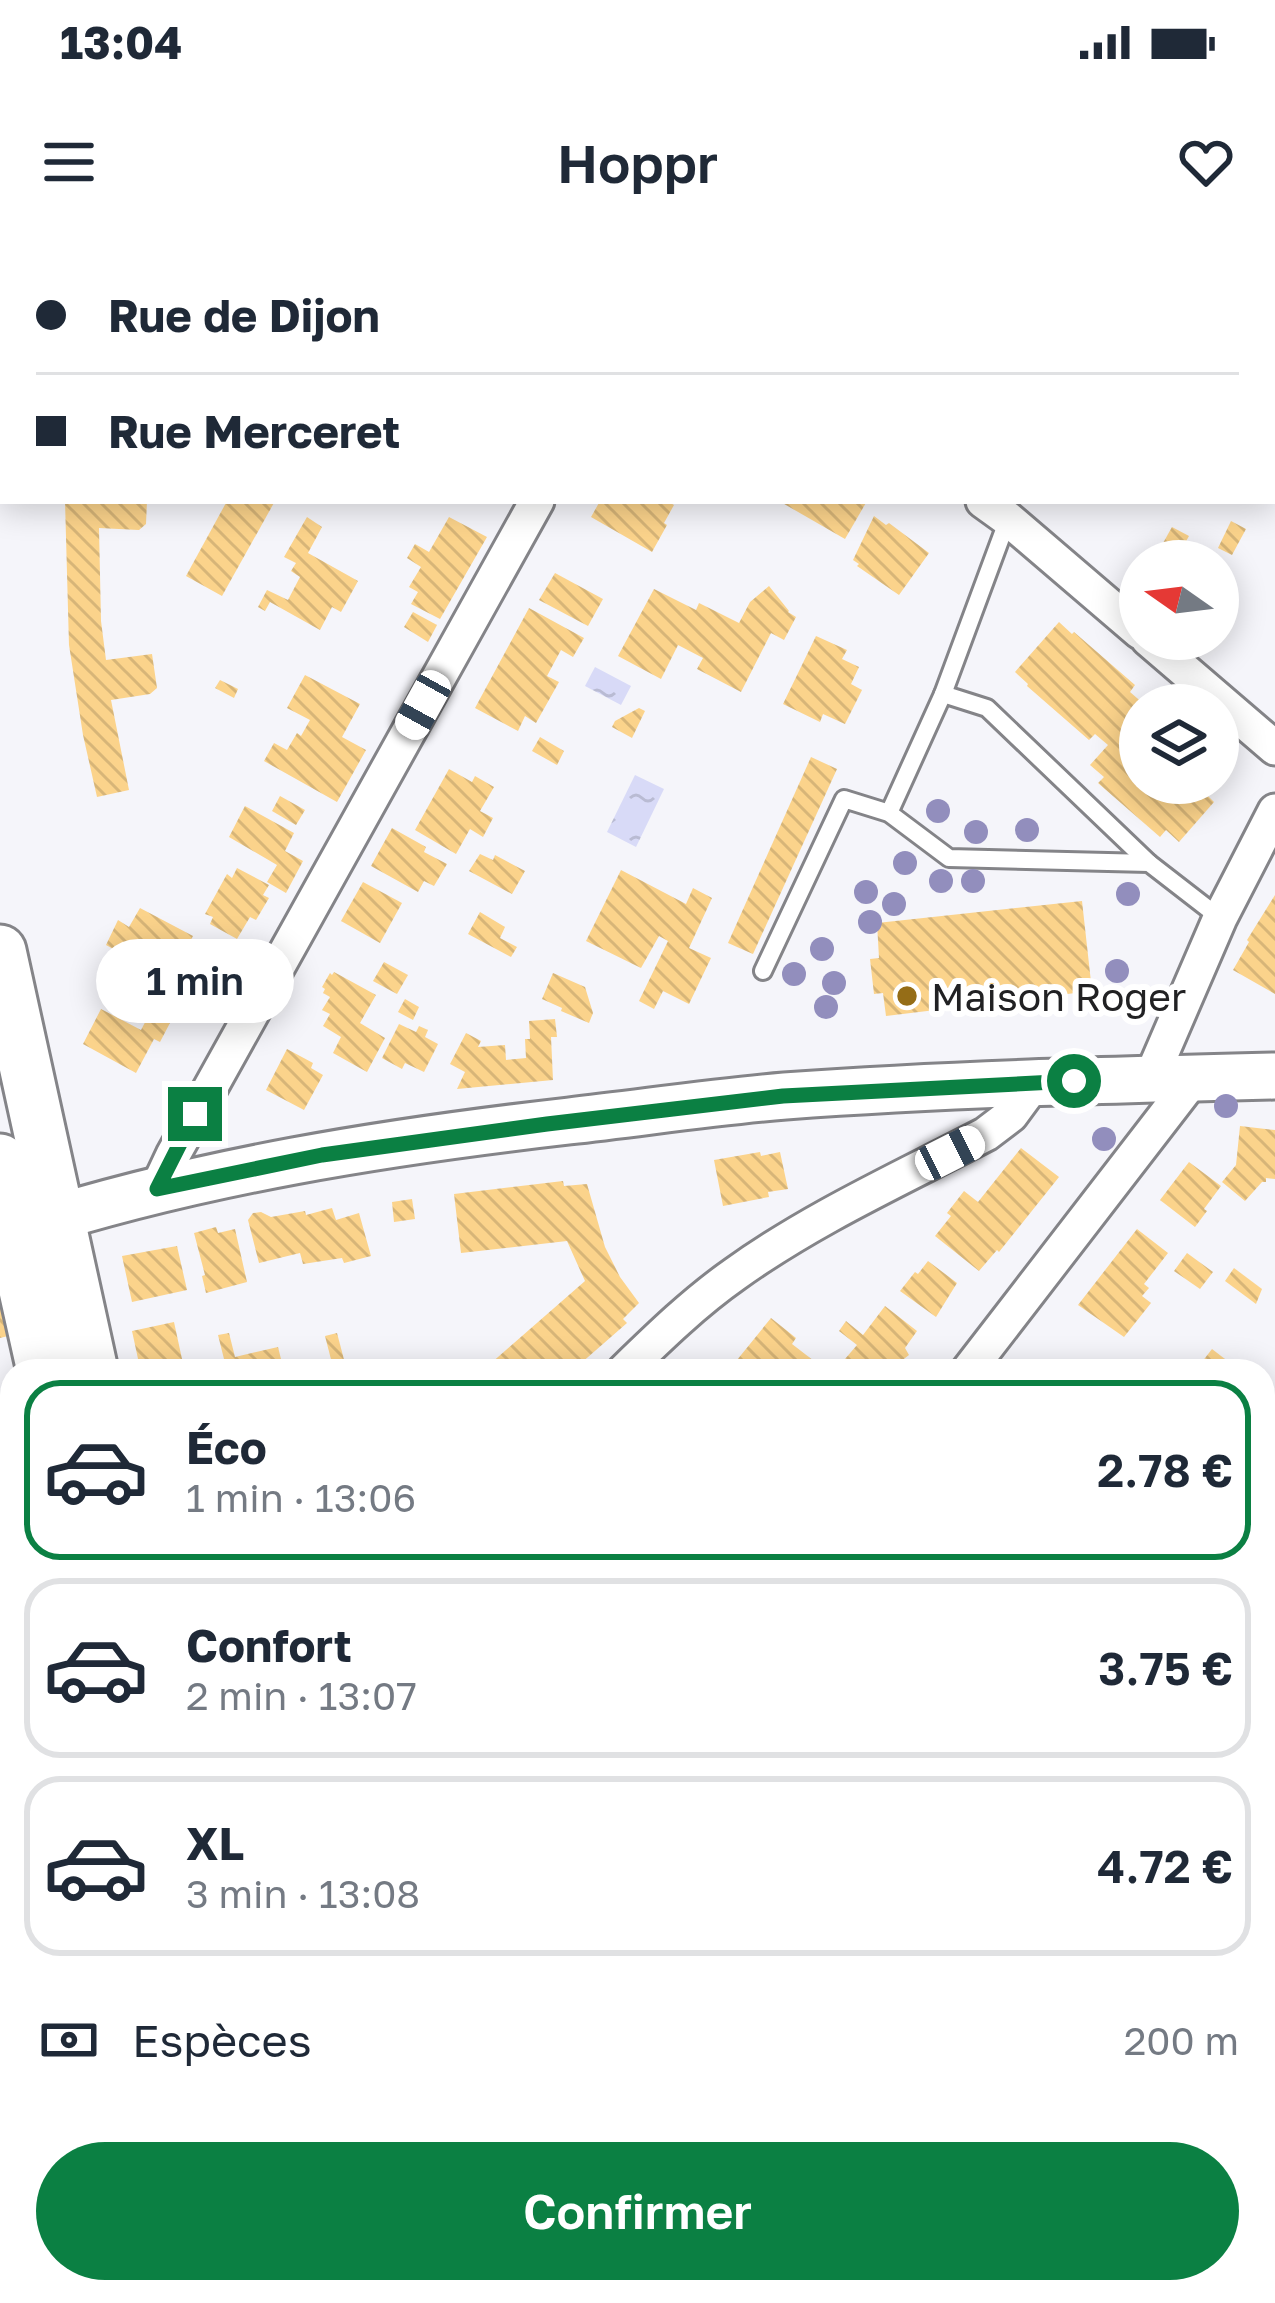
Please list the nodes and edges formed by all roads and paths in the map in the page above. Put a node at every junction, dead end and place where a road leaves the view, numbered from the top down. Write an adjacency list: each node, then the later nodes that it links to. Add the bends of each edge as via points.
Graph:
1 (535, 504): 17 (street)
2 (995, 510): 3 (street); 5 (lane)
3 (1119, 614)
4 (1172, 660): 6 (street)
5 (943, 694): 8 (lane); 9 (lane, via 987,708)
6 (1275, 748)
7 (1275, 811): 10 (street)
8 (889, 813): 9 (lane, via 949,858); 12 (lane, via 844,799)
9 (1149, 863): 10 (lane)
10 (1220, 918): 14 (street)
11 (0, 951): 18 (main road)
12 (763, 971)
13 (1275, 1076): 14 (street)
14 (1172, 1079): 15 (street); 22 (street)
15 (1036, 1082): 17 (street, via 783,1096 464,1133); 21 (street, via 986,1134 734,1274)
16 (0, 1160): 18 (main road)
17 (157, 1189): 18 (street)
18 (24, 1228): 19 (main road); 20 (main road)
19 (42, 1359)
20 (86, 1359)
21 (637, 1359)
22 (976, 1359)

